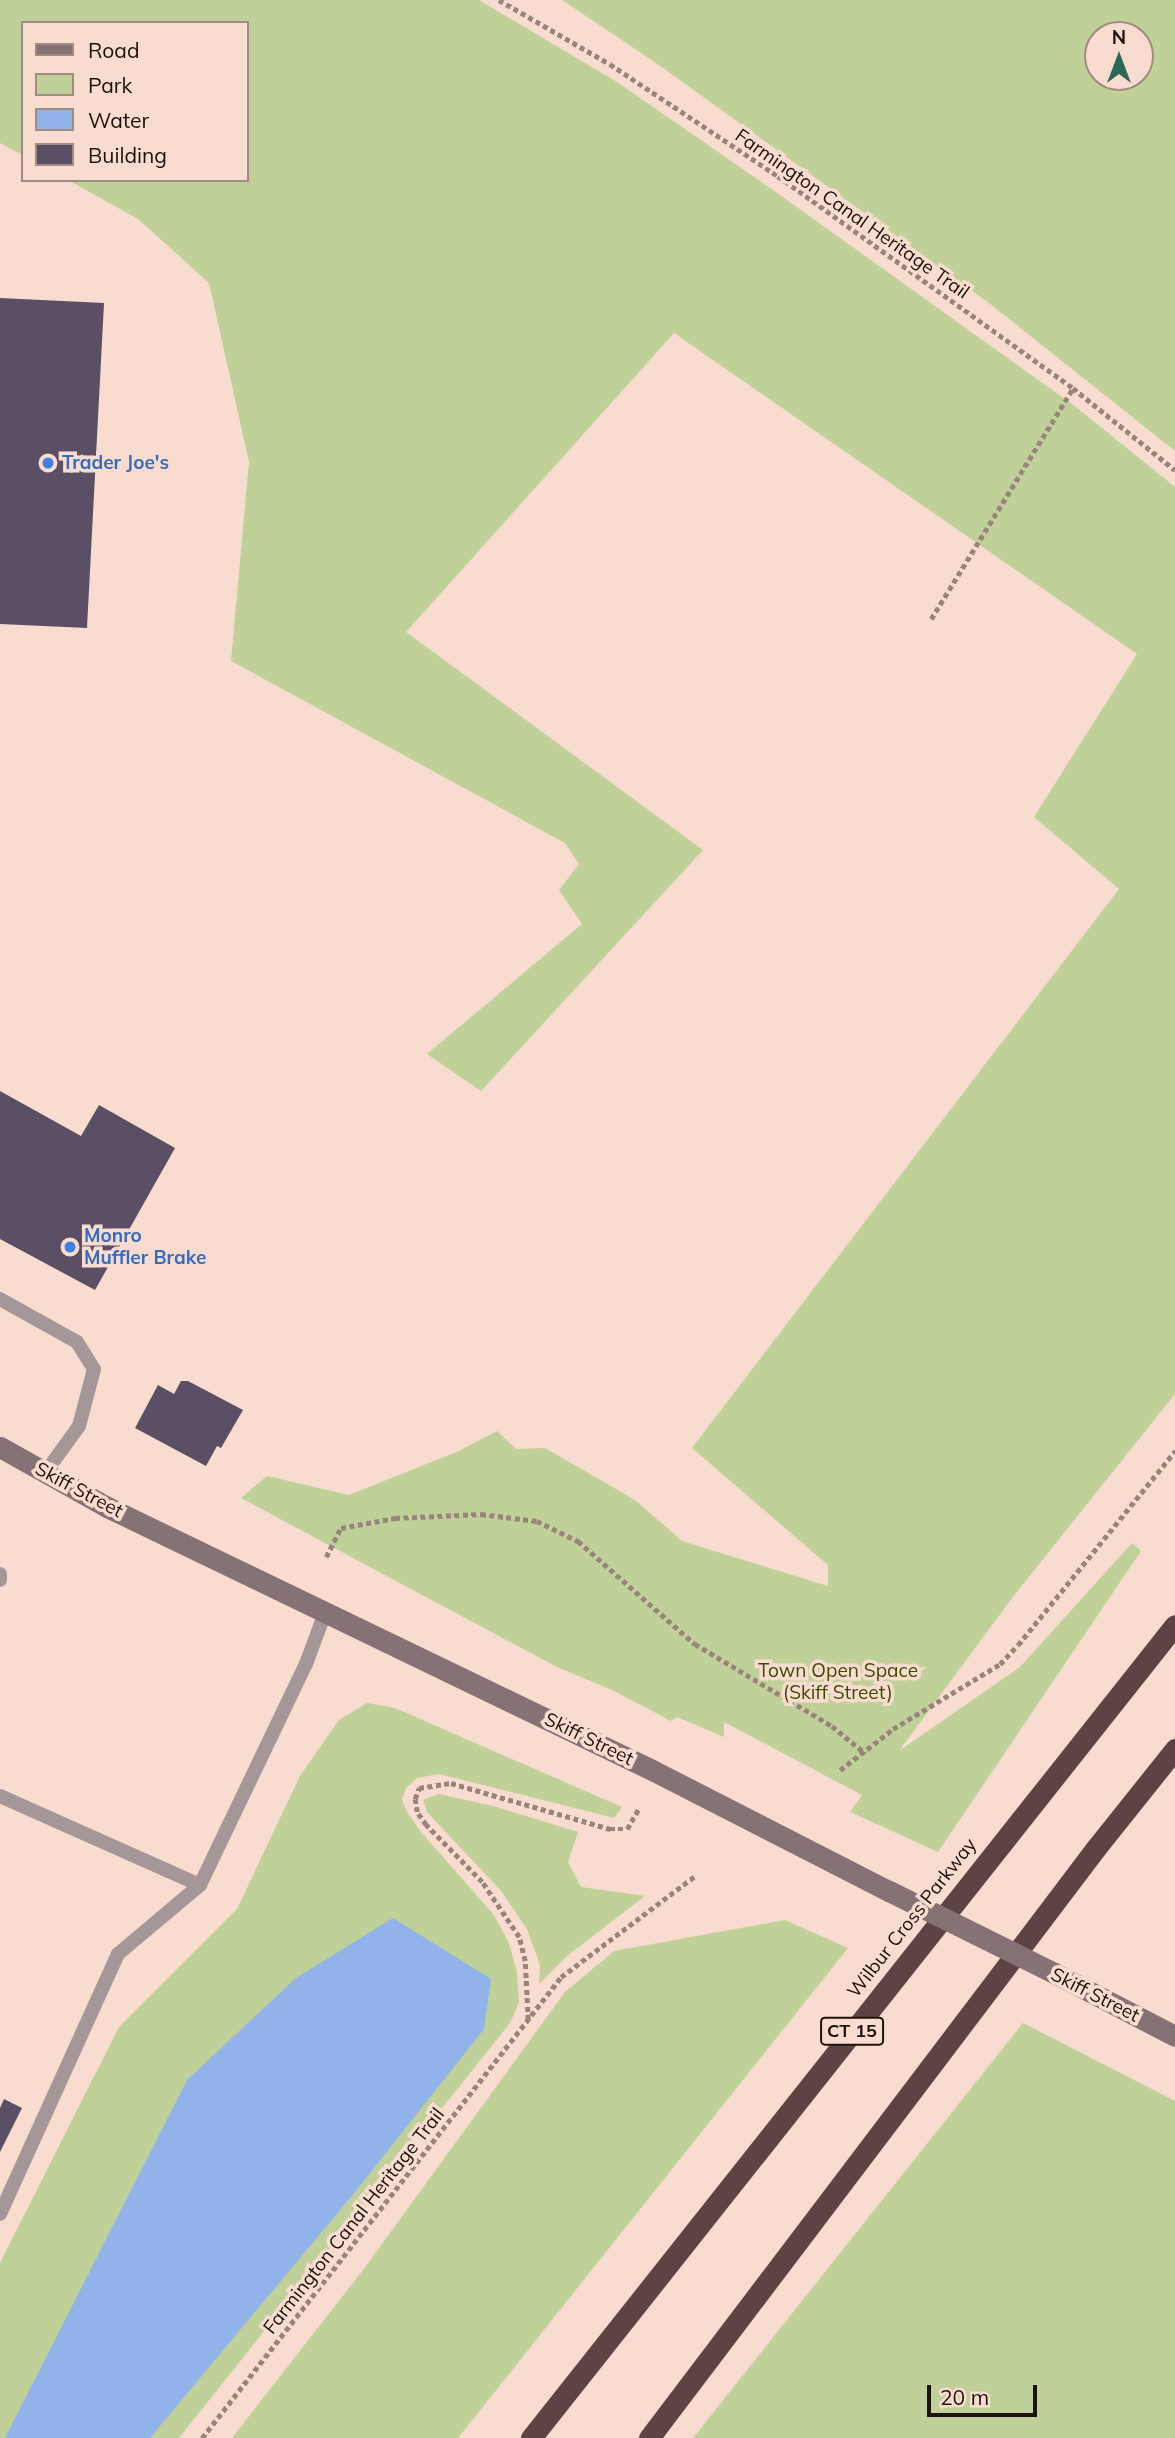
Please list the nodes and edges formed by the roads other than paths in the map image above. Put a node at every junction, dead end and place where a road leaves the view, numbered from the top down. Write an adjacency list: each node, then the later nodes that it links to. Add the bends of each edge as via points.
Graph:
1 (0, 1298): 3 (lane, via 77,1342 94,1369 79,1426)
2 (0, 1447): 3 (main road, Skiff Street)
3 (45, 1473): 6 (main road, Skiff Street)
4 (0, 1574): 5 (lane)
5 (0, 1580)
6 (326, 1610): 10 (lane, via 306,1664); 11 (main road, Skiff Street, bridge)
7 (1175, 1625): 13 (highway, Wilbur Cross Parkway / CT 15)
8 (1175, 1749): 14 (highway)
9 (0, 1796): 10 (lane)
10 (200, 1885): 12 (lane, via 118,1954)
11 (1175, 2036)
12 (0, 2214)
13 (531, 2438)
14 (649, 2438)

